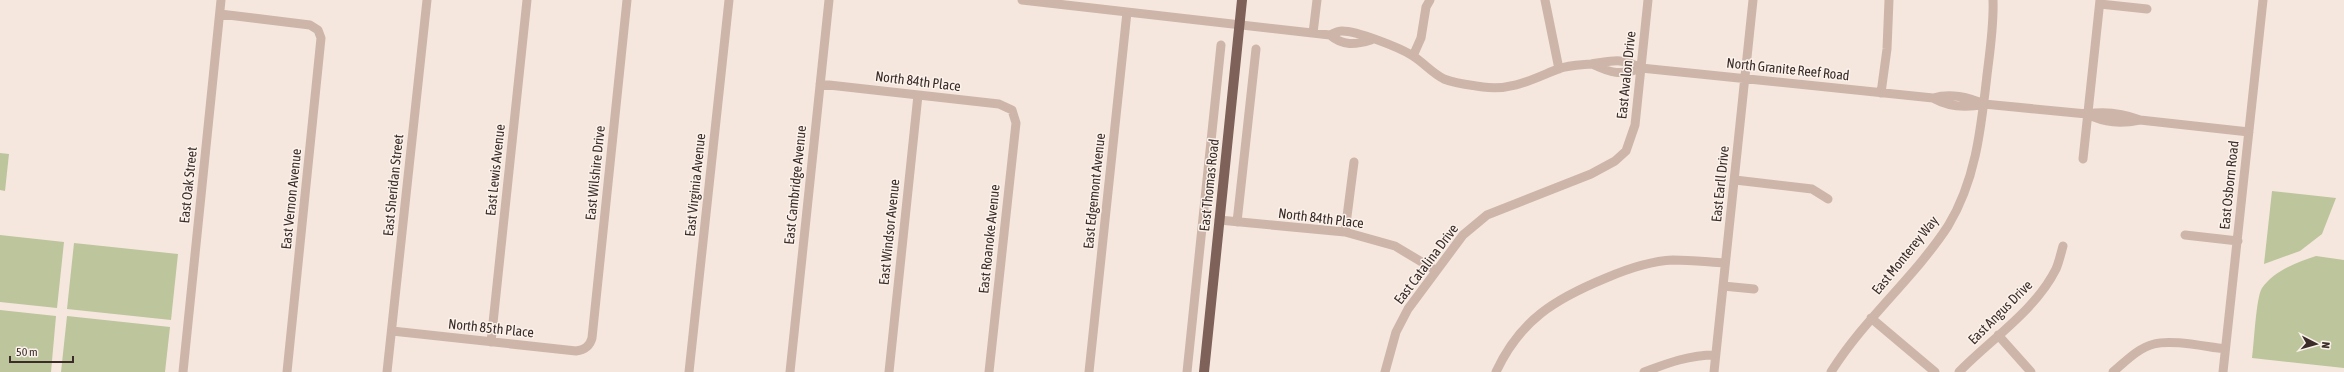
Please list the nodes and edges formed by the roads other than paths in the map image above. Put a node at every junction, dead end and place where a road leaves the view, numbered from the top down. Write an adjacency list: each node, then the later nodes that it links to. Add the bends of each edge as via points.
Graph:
1 (221, 0): 21 (street, East Oak Street)
2 (427, 0): 54 (street, East Sheridan Street)
3 (527, 0): 56 (street, East Lewis Avenue)
4 (627, 0): 57 (street, East Wilshire Drive, via 592,338)
5 (728, 0): 63 (street, East Virginia Avenue)
6 (829, 0): 31 (street, East Cambridge Avenue)
7 (1022, 0): 18 (street, North Granite Reef Road)
8 (1242, 0): 22 (main road, East Thomas Road)
9 (1317, 0): 23 (street)
10 (1430, 0): 26 (street, via 1426,7 1421,38)
11 (1545, 0): 29 (street)
12 (1648, 0): 28 (street, East Avalon Drive)
13 (1754, 0): 30 (street, East Earll Drive)
14 (1889, 0): 32 (street)
15 (1993, 0): 34 (street, East Monterey Way)
16 (2263, 0): 37 (street, East Osborn Road)
17 (2100, 2): 19 (street); 36 (street)
18 (1077, 3): 20 (street, North Granite Reef Road)
19 (2147, 9)
20 (1127, 12): 22 (street, North Granite Reef Road); 67 (street, East Edgemont Avenue)
21 (220, 14): 60 (street, East Oak Street); 61 (street, East Vernon Avenue, via 306,24 318,30 321,44)
22 (1240, 25): 23 (street, North Granite Reef Road); 43 (main road, East Thomas Road)
23 (1313, 33): 26 (street, North Granite Reef Road, via 1358,33)
24 (1221, 45): 68 (street, East Thomas Road)
25 (1256, 49): 44 (street)
26 (1413, 56): 29 (street, North Granite Reef Road, via 1431,72 1444,79 1487,87 1520,86)
27 (1592, 64): 28 (street, North Granite Reef Road, via 1613,59 1627,61); 28 (street, North Granite Reef Road, via 1608,72 1626,73); 29 (street, North Granite Reef Road)
28 (1641, 68): 30 (street, North Granite Reef Road); 41 (street, East Avalon Drive, via 1635,125 1626,151 1605,167)
29 (1559, 69)
30 (1745, 79): 32 (street, North Granite Reef Road); 40 (street, East Earll Drive)
31 (820, 84): 33 (street, North 84th Place); 64 (street, East Cambridge Avenue)
32 (1881, 92): 34 (street, North Granite Reef Road, via 1933,98 1944,95 1971,98)
33 (918, 94): 35 (street, North 84th Place, via 999,104); 65 (street, East Windsor Avenue)
34 (1984, 104): 36 (street, North Granite Reef Road); 53 (street, East Monterey Way, via 1979,146 1960,203 1931,249)
35 (1012, 110): 66 (street, East Roanoke Avenue, via 1016,123)
36 (2088, 114): 37 (street, North Granite Reef Road, via 2125,114 2140,120); 38 (street)
37 (2249, 132): 47 (street, East Osborn Road)
38 (2083, 159)
39 (1354, 162): 45 (street)
40 (1734, 180): 42 (street, via 1812,189); 49 (street, East Earll Drive)
41 (1544, 193): 50 (street, East Catalina Drive, via 1487,215 1463,235)
42 (1828, 199)
43 (1219, 220): 44 (street, North 84th Place); 69 (main road, East Thomas Road)
44 (1237, 222): 45 (street, North 84th Place)
45 (1345, 232): 50 (street, North 84th Place, via 1395,246)
46 (2185, 235): 47 (street)
47 (2238, 241): 58 (street, East Osborn Road)
48 (2063, 246): 55 (street, East Angus Drive, via 2056,269 2042,290)
49 (1725, 263): 51 (street, East Earll Drive); 71 (street, via 1673,260 1649,264 1620,272 1569,293 1548,307 1522,331)
50 (1436, 270): 70 (street, East Catalina Drive, via 1408,309 1396,332)
51 (1723, 286): 52 (street); 59 (street, East Earll Drive)
52 (1754, 290)
53 (1871, 318): 74 (street, East Monterey Way); 75 (street)
54 (392, 331): 56 (street, North 85th Place); 62 (street, East Sheridan Street)
55 (1998, 335): 76 (street, East Angus Drive); 77 (street)
56 (491, 342): 57 (street, North 85th Place, via 576,351)
57 (586, 348)
58 (2226, 349): 78 (street, via 2170,343 2154,344 2134,354); 79 (street, East Osborn Road)
59 (1715, 355): 72 (street, via 1673,360); 73 (street, East Earll Drive)
60 (183, 372)
61 (287, 372)
62 (387, 372)
63 (689, 372)
64 (790, 372)
65 (889, 372)
66 (989, 372)
67 (1089, 372)
68 (1187, 372)
69 (1204, 372)
70 (1385, 372)
71 (1496, 372)
72 (1644, 372)
73 (1714, 372)
74 (1831, 372)
75 (1935, 372)
76 (1959, 372)
77 (2031, 372)
78 (2114, 372)
79 (2223, 372)

